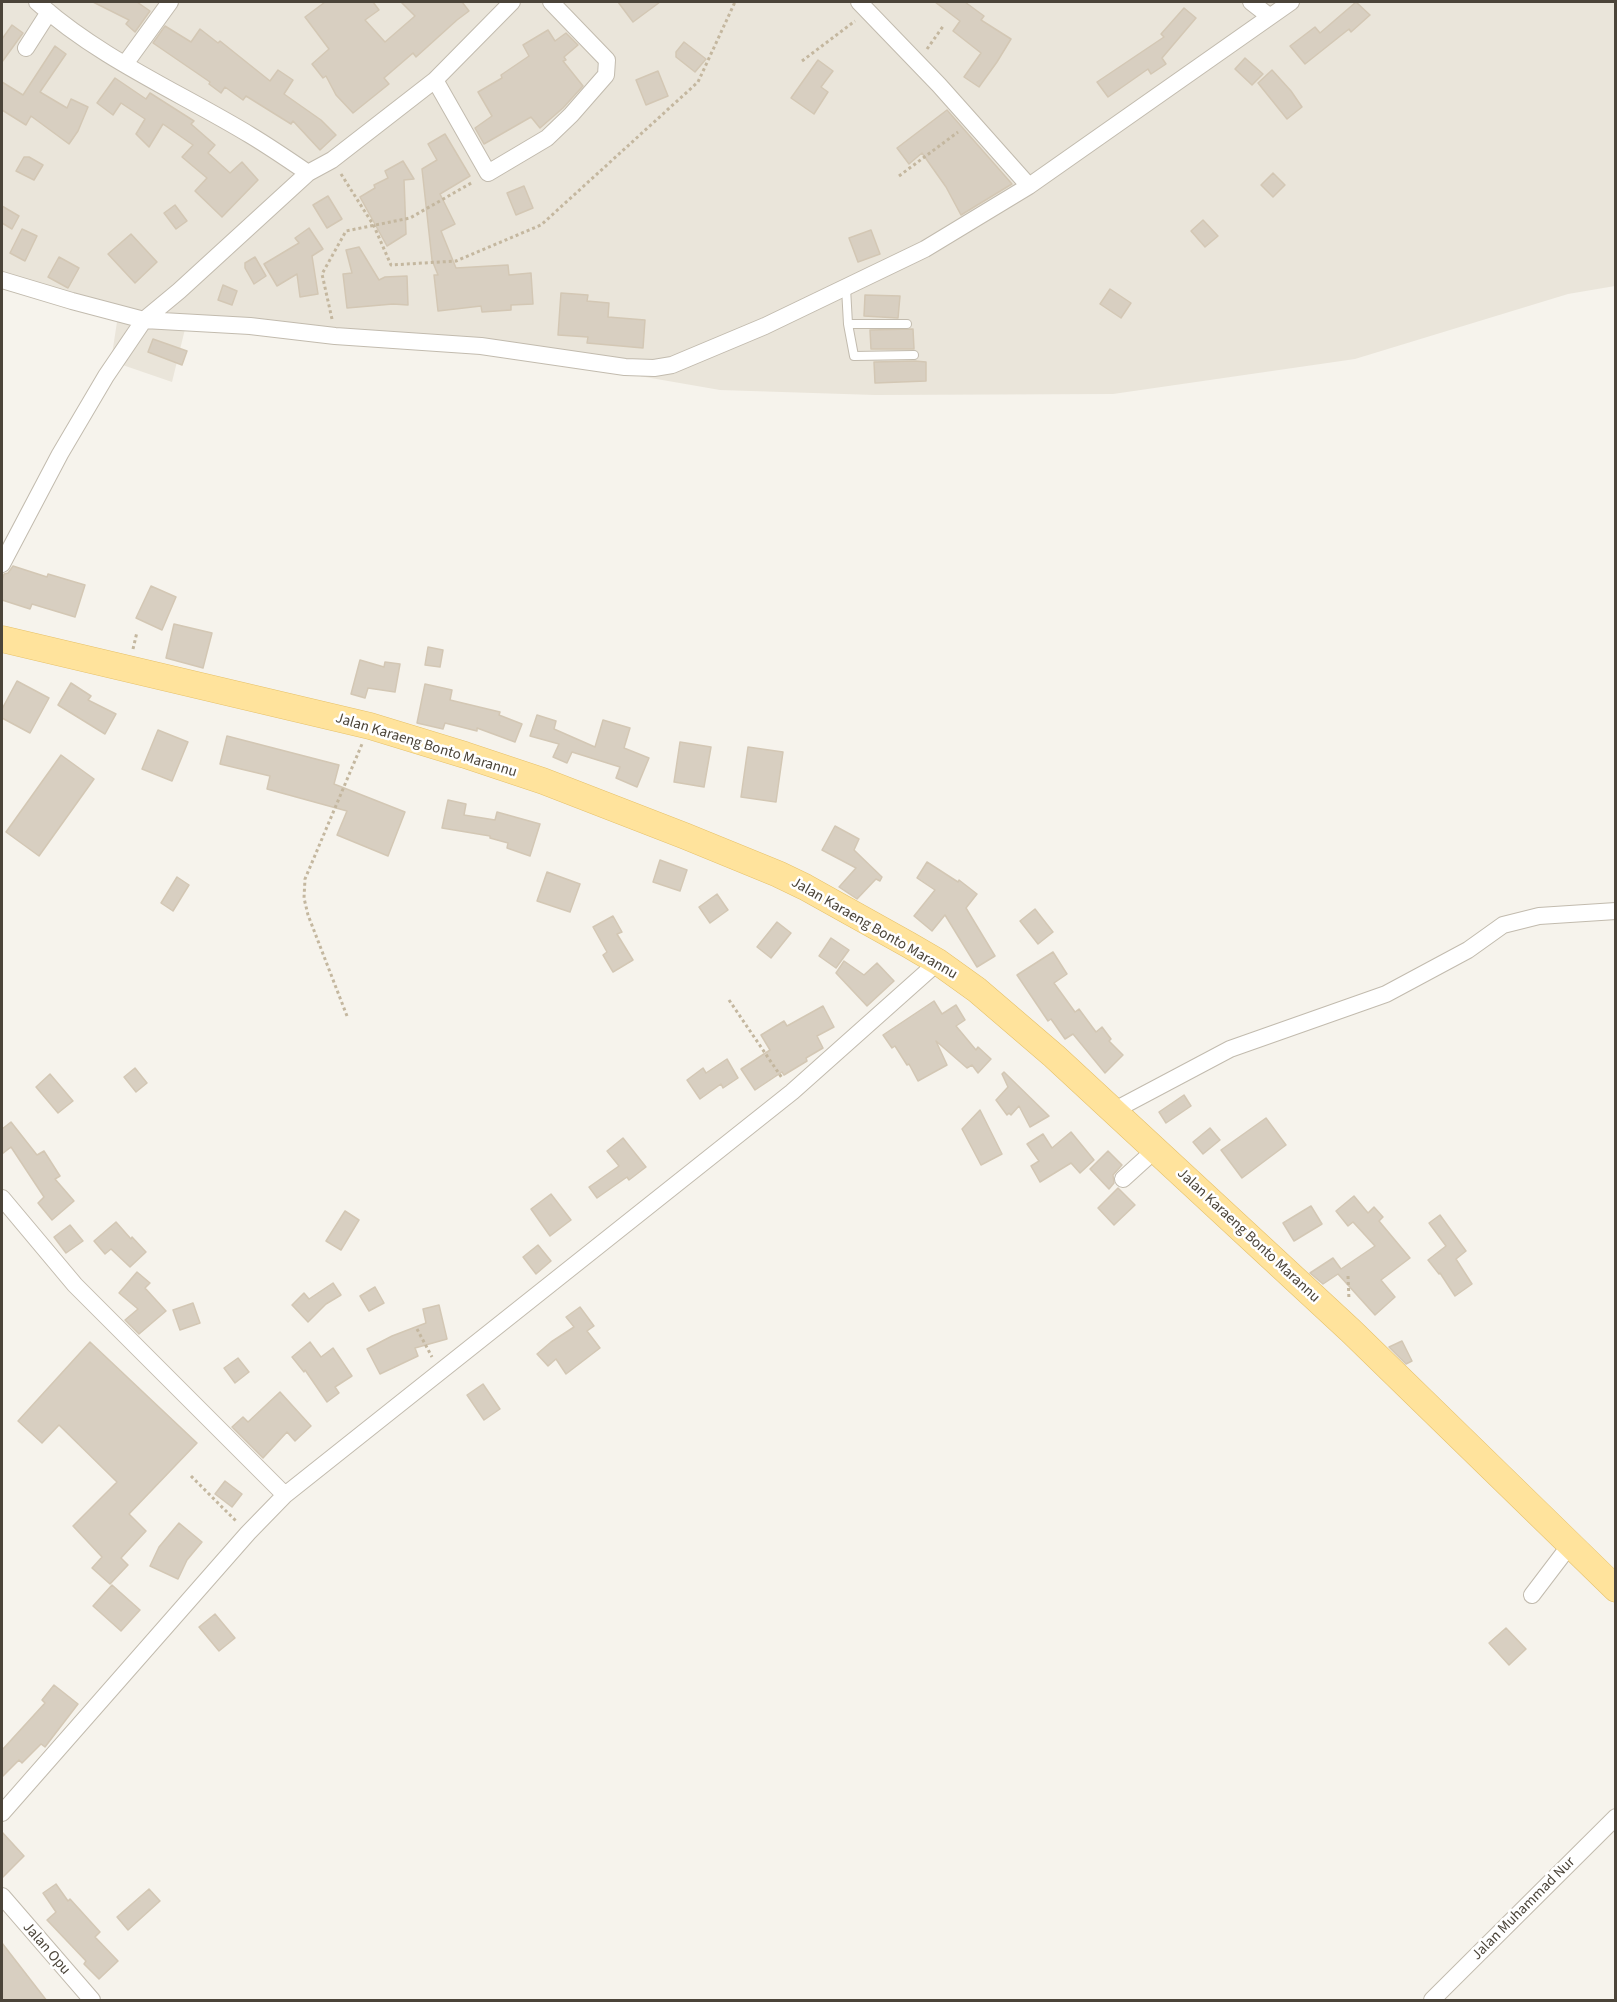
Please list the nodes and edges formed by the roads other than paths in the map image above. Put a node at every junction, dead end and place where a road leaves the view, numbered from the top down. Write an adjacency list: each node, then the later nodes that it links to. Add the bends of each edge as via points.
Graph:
1 (171, 2): 10 (street)
2 (512, 2): 11 (street)
3 (551, 2): 11 (street, via 607,60 606,75 547,138 488,173)
4 (1251, 2): 8 (street)
5 (1291, 2): 8 (street)
6 (863, 6): 13 (street)
7 (43, 7): 9 (street); 10 (street)
8 (1269, 15): 13 (street)
9 (26, 48)
10 (125, 64): 12 (street, via 252,136)
11 (435, 80): 12 (street, via 332,160)
12 (308, 173): 16 (street)
13 (1029, 186): 15 (street, via 925,249)
14 (2, 280): 16 (street)
15 (846, 288): 16 (street, via 710,351 654,368 481,346); 17 (lane)
16 (144, 320): 20 (street, via 60,454)
17 (848, 324): 18 (lane); 19 (lane, via 854,356)
18 (907, 324)
19 (914, 355)
20 (2, 564)
21 (2, 639): 23 (main road, Jalan Karaeng Bonto Marannu, via 370,726 543,781 805,887)
22 (1616, 911): 24 (street, via 1539,916 1503,925 1468,950 1386,994 1230,1049)
23 (938, 962): 24 (main road, Jalan Karaeng Bonto Marannu, via 992,1001); 28 (street, via 792,1092)
24 (1113, 1111): 25 (main road, Jalan Karaeng Bonto Marannu)
25 (1155, 1150): 26 (street); 29 (main road, Jalan Karaeng Bonto Marannu, via 1351,1331)
26 (1123, 1179)
27 (2, 1198): 28 (street, via 75,1285)
28 (285, 1495): 32 (street)
29 (1570, 1545): 30 (main road, Jalan Karaeng Bonto Marannu); 31 (street)
30 (1616, 1589)
31 (1532, 1595)
32 (2, 1813)
33 (1616, 1817): 36 (street, Jalan Muhammad Nur)
34 (2, 1896): 35 (street, Jalan Opu)
35 (92, 2001)
36 (1432, 2001)

